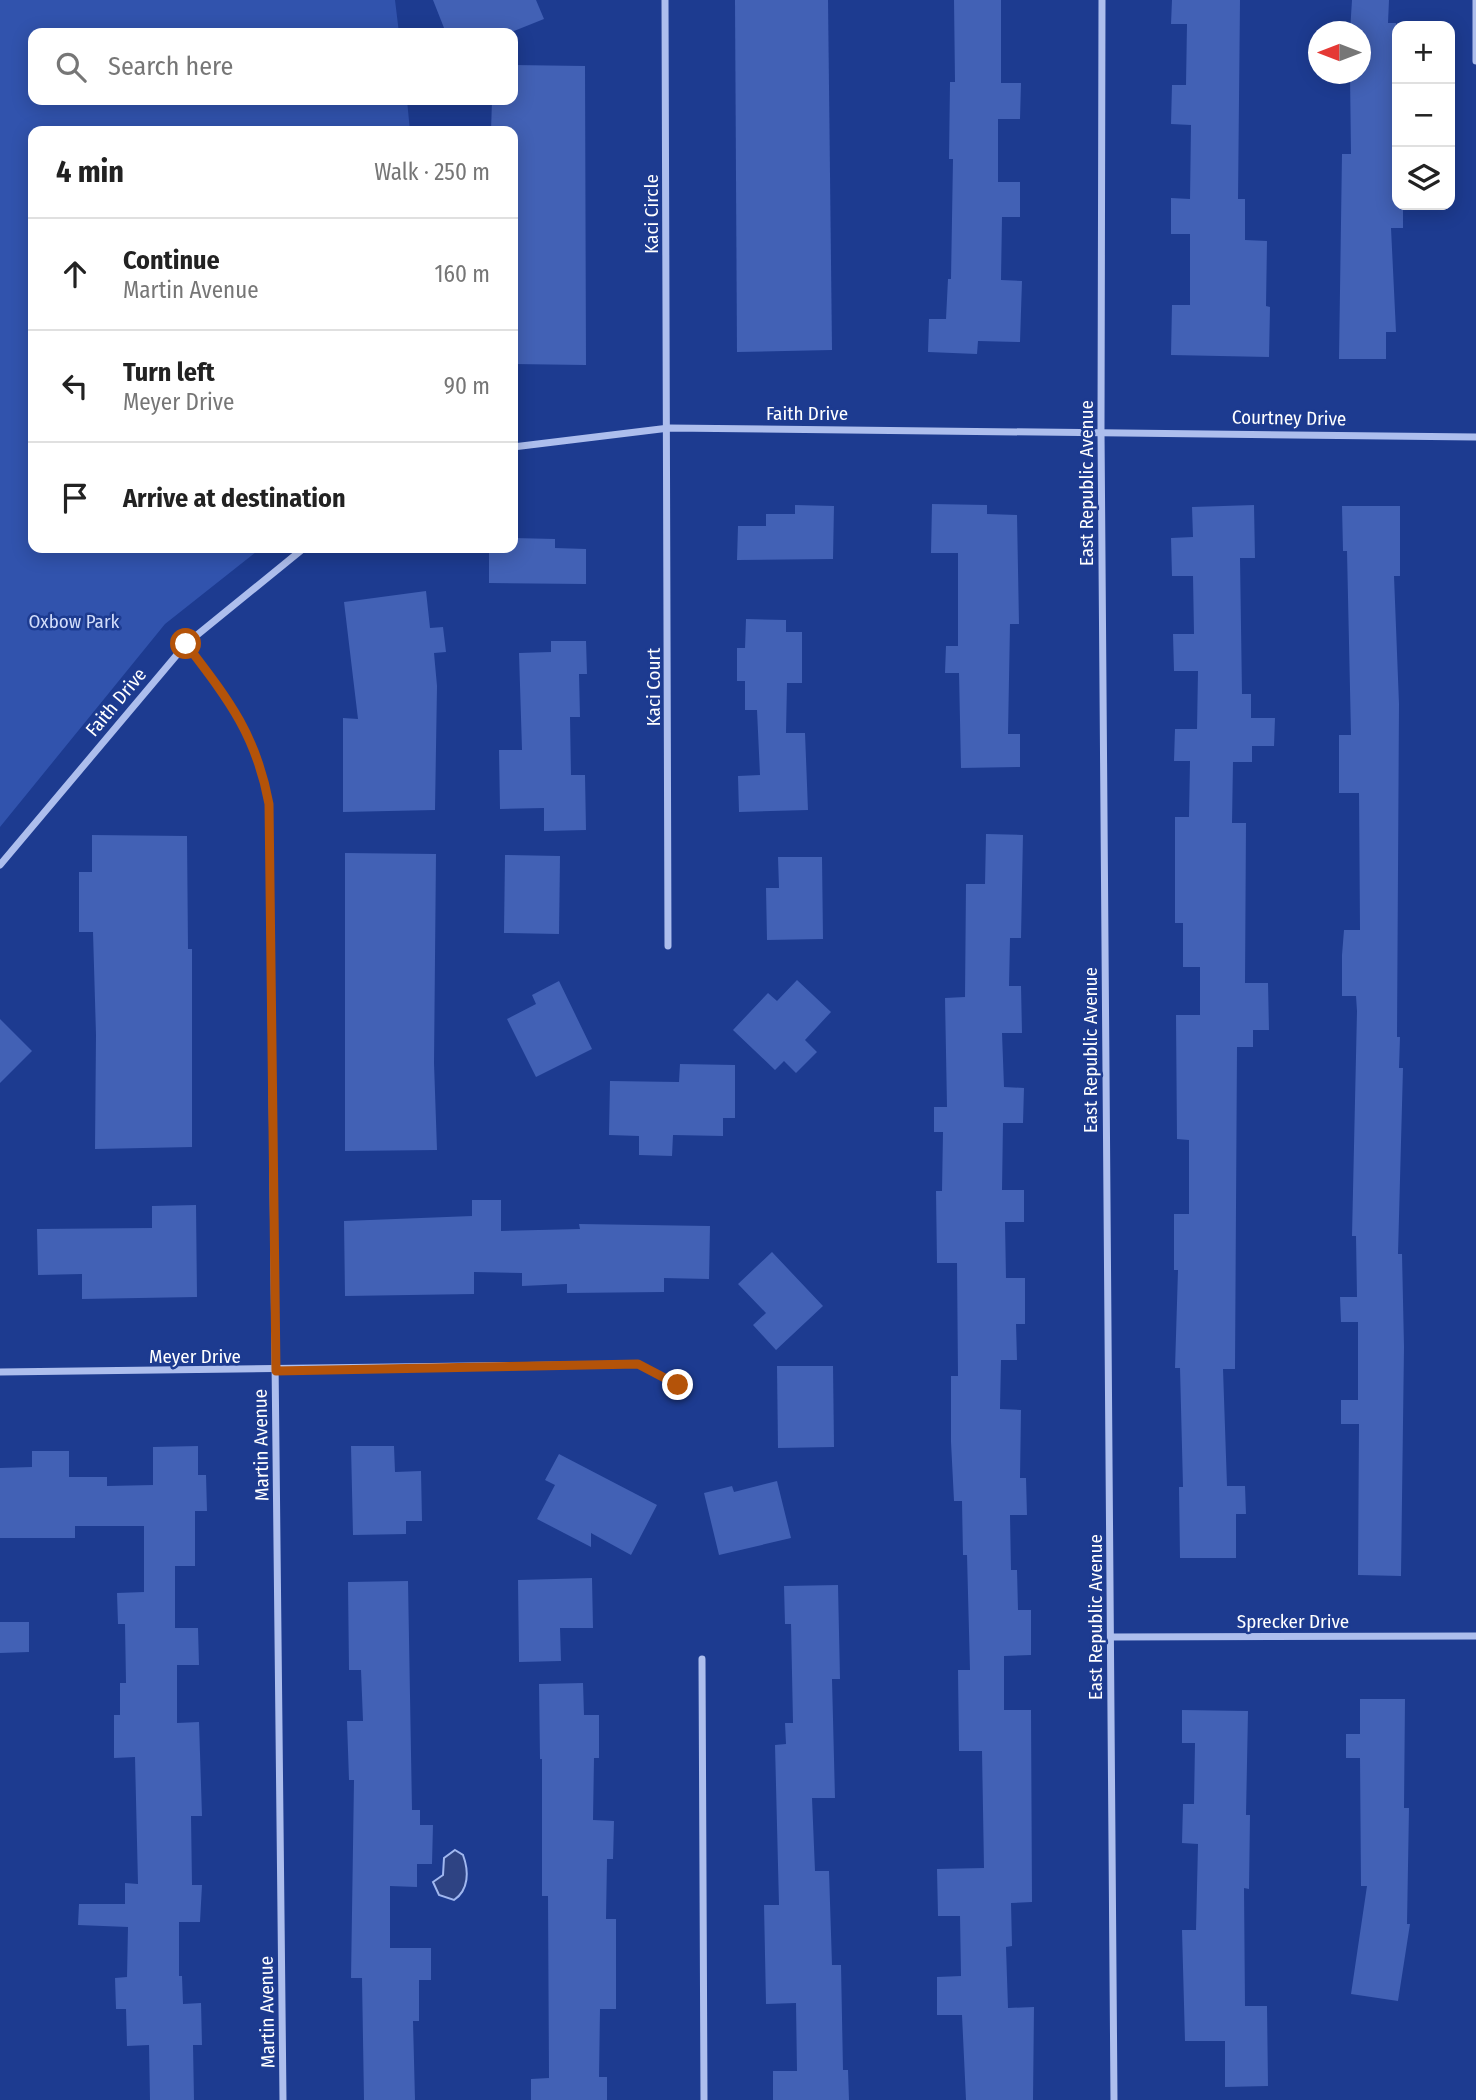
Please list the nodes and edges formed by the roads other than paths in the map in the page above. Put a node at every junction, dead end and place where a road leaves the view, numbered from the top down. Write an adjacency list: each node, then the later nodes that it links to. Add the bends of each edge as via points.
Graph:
1 (665, 0): 5 (street, Kaci Circle)
2 (1102, 0): 6 (street, East Republic Avenue)
3 (1476, 0): 4 (street)
4 (1476, 61)
5 (669, 428): 6 (street, Faith Drive); 8 (street, Faith Drive); 12 (street, Kaci Court)
6 (1101, 431): 7 (street, Courtney Drive); 17 (street, East Republic Avenue)
7 (1476, 437)
8 (518, 446)
9 (298, 553): 10 (street, Faith Drive)
10 (186, 644): 11 (street, Faith Drive); 13 (street, Martin Avenue, via 243,724 262,766 269,804)
11 (0, 865)
12 (668, 946)
13 (276, 1371): 14 (street, Meyer Drive); 15 (street, Meyer Drive, via 638,1364); 19 (street, Martin Avenue)
14 (0, 1372)
15 (678, 1385)
16 (1476, 1636): 17 (street, Sprecker Drive)
17 (1111, 1637): 21 (street, East Republic Avenue)
18 (702, 1659): 20 (street)
19 (283, 2100)
20 (704, 2100)
21 (1114, 2100)

